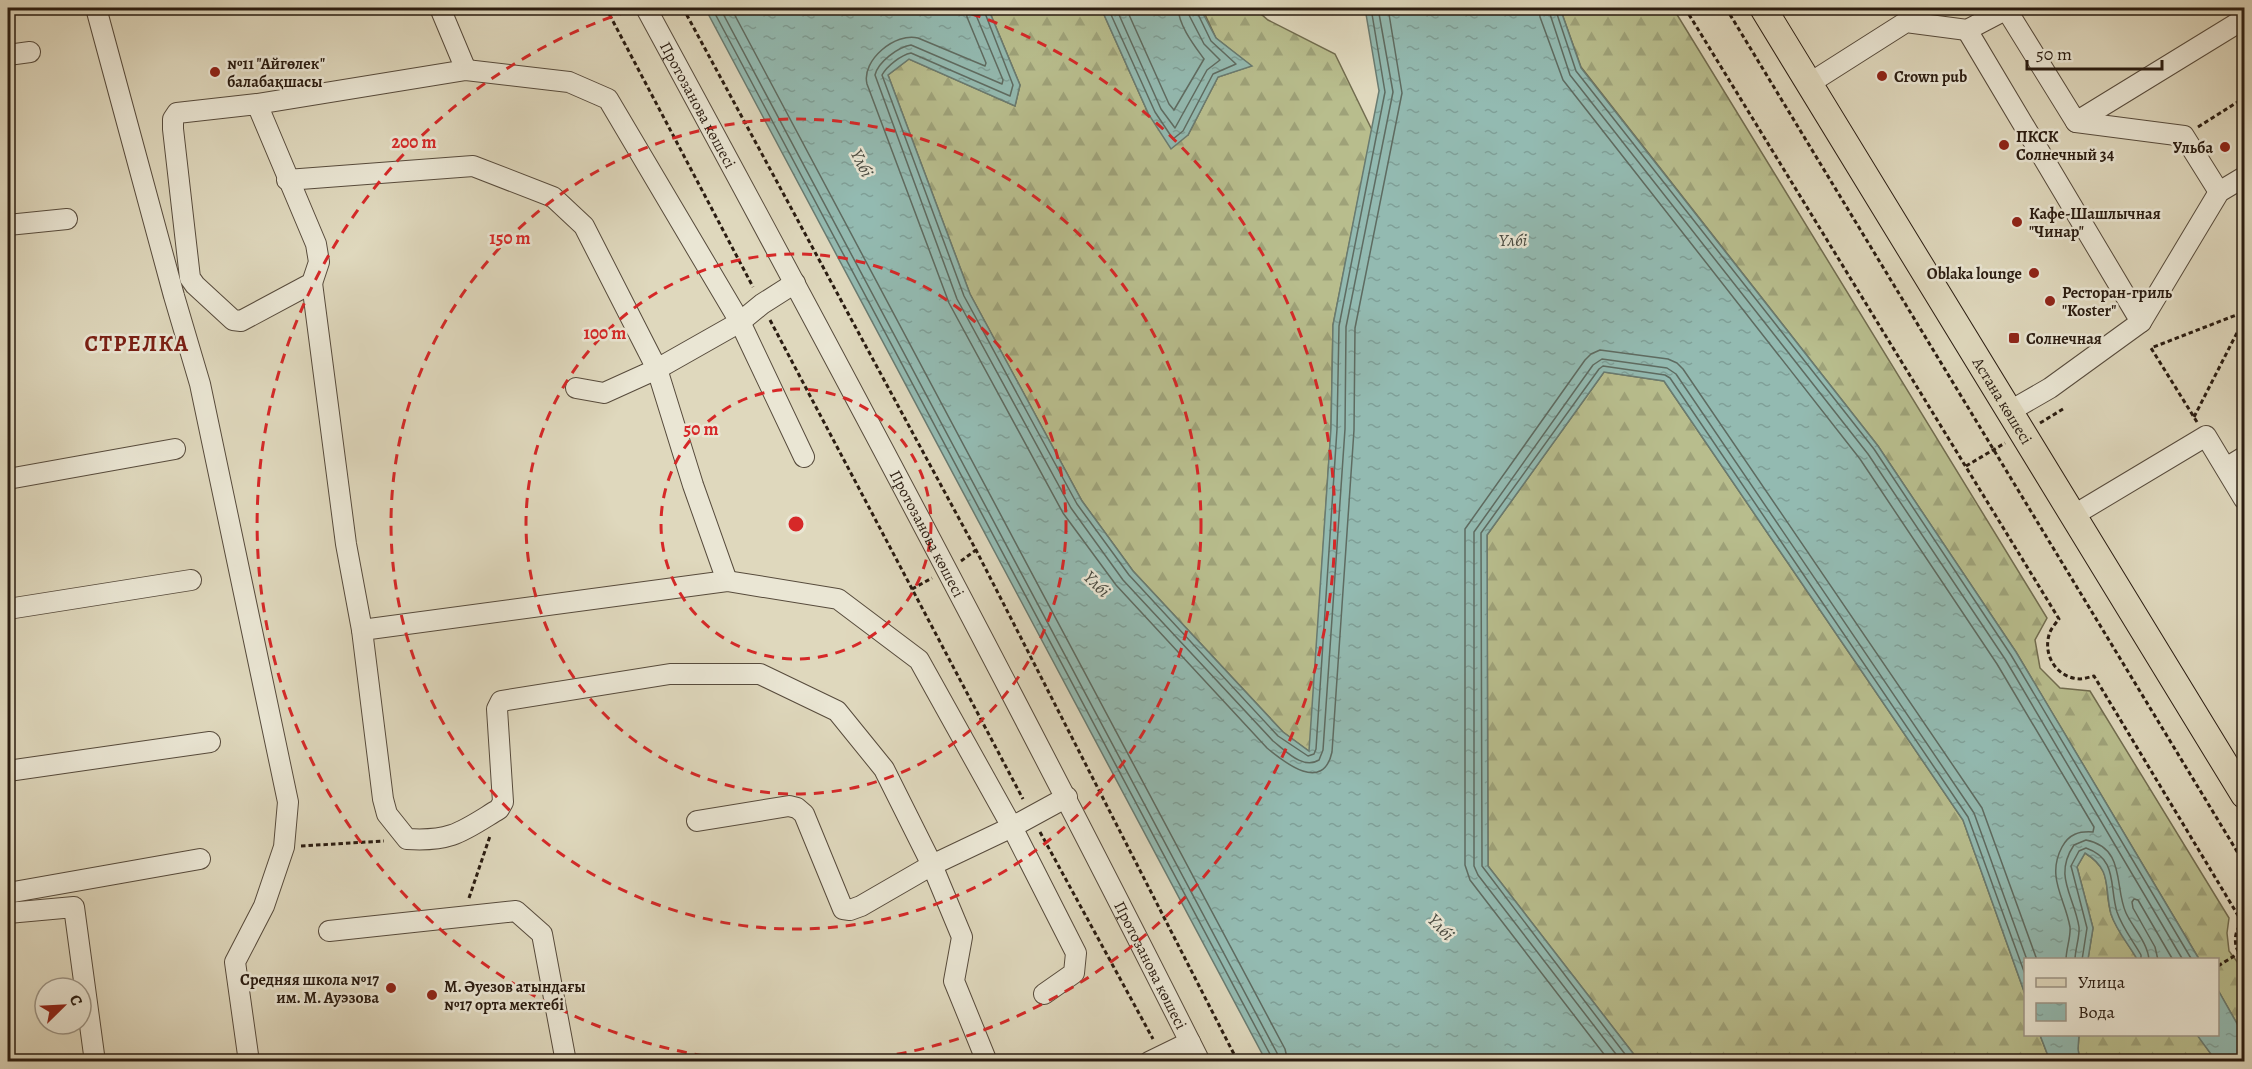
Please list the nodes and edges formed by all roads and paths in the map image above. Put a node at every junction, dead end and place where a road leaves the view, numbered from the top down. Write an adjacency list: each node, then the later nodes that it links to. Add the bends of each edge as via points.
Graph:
1 (96, 8): 58 (street, via 200,384 288,802)
2 (440, 8): 15 (street)
3 (606, 8): 28 (path)
4 (646, 8): 26 (street, Протозанова көшесі)
5 (683, 8): 78 (path, via 981,560)
6 (1685, 8): 65 (path, via 2059,620 2049,633 2047,651 2053,665 2064,675 2079,679 2094,676)
7 (1726, 8): 60 (path)
8 (1763, 8): 16 (main road, Астана көшесі)
9 (2008, 8): 12 (street); 19 (street)
10 (1902, 15): 12 (street); 16 (street)
11 (2244, 19): 19 (street)
12 (1967, 30): 32 (street)
13 (30, 52): 14 (street)
14 (8, 55)
15 (466, 70): 18 (street); 31 (street, via 569,82 608,99)
16 (1810, 83): 35 (main road, Астана көшесі)
17 (2244, 98): 20 (path)
18 (257, 104): 22 (street); 27 (street, via 177,113 173,119 190,278 233,320 240,321)
19 (2076, 122): 20 (street)
20 (2184, 136): 23 (street)
21 (2244, 177): 23 (street)
22 (287, 180): 27 (street, via 316,244 319,262); 33 (street, via 473,166 553,197 584,226)
23 (2219, 192): 32 (street)
24 (67, 219): 25 (street)
25 (8, 225)
26 (795, 283): 28 (street); 52 (street, Протозанова көшесі)
27 (312, 284): 48 (street, via 346,544)
28 (762, 304): 31 (street); 54 (path)
29 (2244, 312): 36 (path, via 2151,348)
30 (2244, 319): 36 (path)
31 (740, 322): 33 (street); 39 (street)
32 (2141, 322): 35 (street, via 2050,388)
33 (657, 369): 34 (street, via 604,393); 46 (street)
34 (576, 388)
35 (2010, 411): 44 (main road, Астана көшесі)
36 (2194, 417): 37 (path)
37 (2206, 436): 41 (street); 44 (street)
38 (174, 449): 42 (street)
39 (804, 457)
40 (2244, 457): 41 (street)
41 (2226, 468): 43 (street)
42 (8, 479)
43 (2244, 499)
44 (2074, 515): 51 (main road, Астана көшесі)
45 (191, 580): 47 (street)
46 (727, 581): 48 (street); 56 (street, via 838,599 919,660)
47 (8, 609)
48 (362, 630): 57 (street, via 383,799 387,814)
49 (210, 742): 50 (street)
50 (8, 771)
51 (2244, 795)
52 (1066, 797): 54 (street); 71 (street, Протозанова көшесі)
53 (499, 809): 57 (street, via 457,835 431,841); 61 (street, via 503,802 497,709 501,701 670,674 760,674 837,711 884,769); 64 (path)
54 (1032, 816): 56 (street); 72 (path)
55 (697, 821): 61 (street, via 789,806 797,808 804,814 843,909 861,906)
56 (1012, 827): 61 (street); 70 (street, via 1076,953 1074,973)
57 (407, 839): 58 (path)
58 (284, 847): 74 (street, via 264,906 235,962)
59 (200, 860): 62 (street)
60 (2244, 863)
61 (932, 865): 76 (street, via 962,937 954,981)
62 (8, 892)
63 (8, 913): 73 (street, via 75,907)
64 (462, 918): 66 (street); 75 (street, via 516,911 542,934)
65 (2243, 921): 67 (path, via 2235,939)
66 (329, 931)
67 (2239, 953): 68 (path); 69 (path)
68 (2244, 959)
69 (2219, 965)
70 (1044, 994)
71 (1190, 1042): 72 (street); 77 (street, Протозанова көшесі)
72 (1156, 1058)
73 (95, 1062)
74 (249, 1062)
75 (566, 1062)
76 (987, 1062)
77 (1200, 1062)
78 (1238, 1062)

